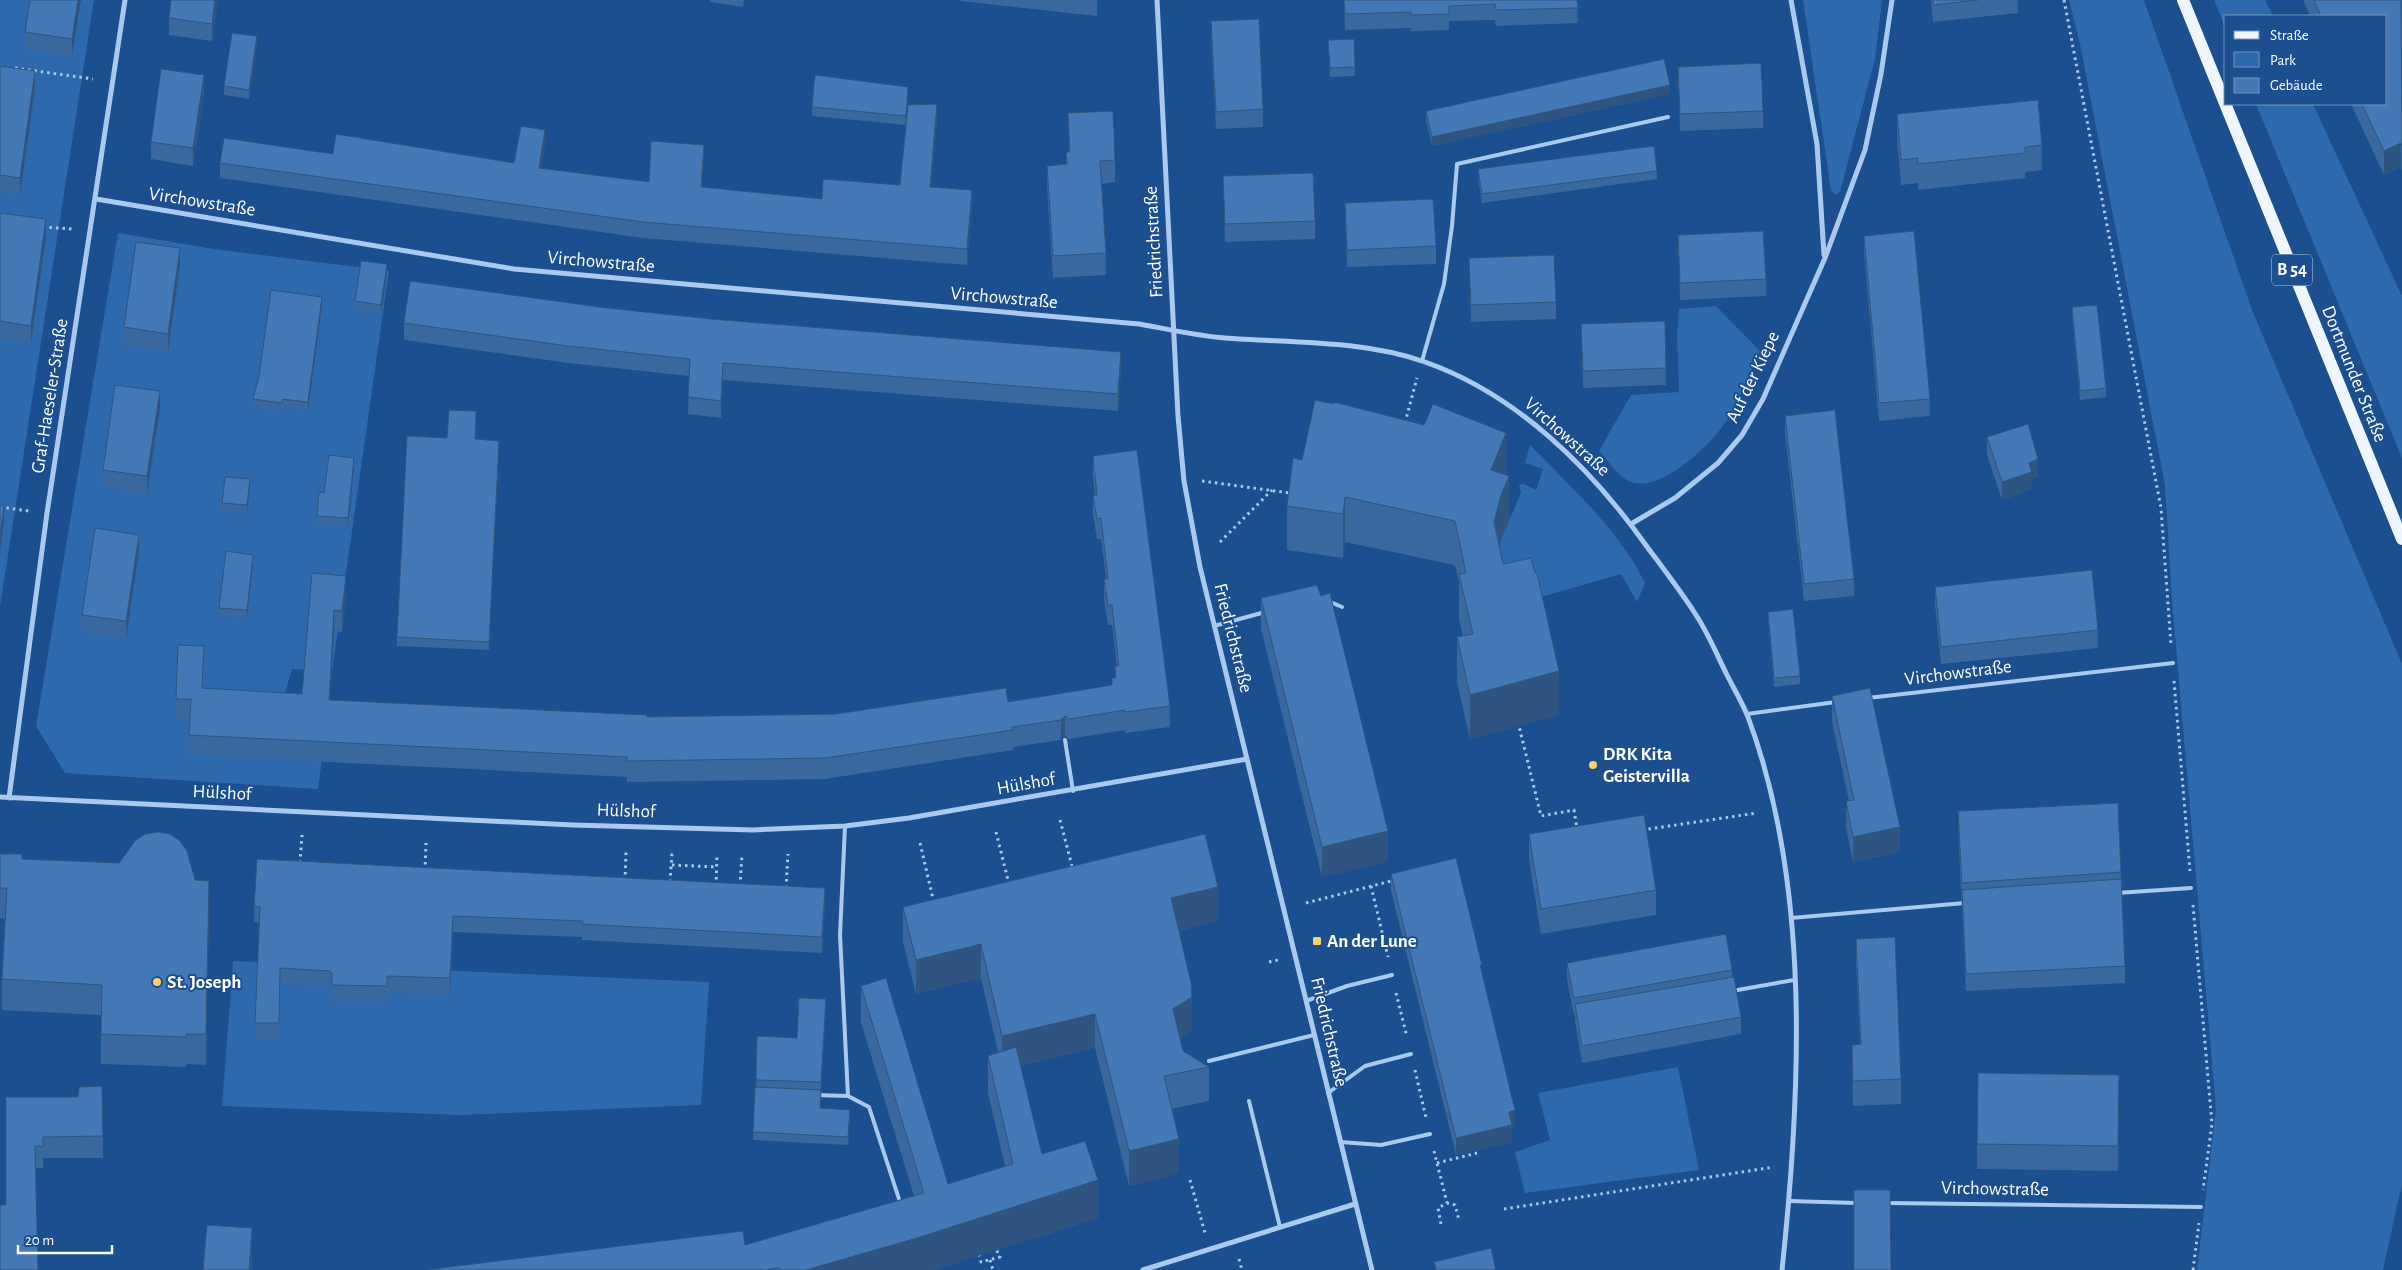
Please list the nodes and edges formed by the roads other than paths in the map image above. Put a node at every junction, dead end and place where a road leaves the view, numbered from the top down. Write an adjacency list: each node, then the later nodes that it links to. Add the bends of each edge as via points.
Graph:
1 (125, 0): 9 (street, Graf-Haeseler-Straße)
2 (1156, 0): 11 (street, Friedrichstraße)
3 (1791, 0): 10 (street, Auf der Kiepe, via 1817,144)
4 (1892, 0): 10 (street, Auf der Kiepe, via 1882,74 1864,150)
5 (2183, 0): 6 (main road, Dortmunder Straße / B 54)
6 (2224, 101)
7 (2226, 105): 14 (main road, Dortmunder Straße / B 54)
8 (1668, 117): 12 (lane, via 1457,164 1444,284)
9 (96, 200): 11 (street, Virchowstraße, via 514,269 1139,324); 27 (street, Graf-Haeseler-Straße, via 47,513)
10 (1825, 258): 13 (street, Auf der Kiepe, via 1763,399 1742,435 1711,469 1675,498)
11 (1174, 330): 12 (street, Virchowstraße, via 1220,338 1329,344); 18 (street, Friedrichstraße, via 1184,481)
12 (1422, 361): 13 (street, Virchowstraße, via 1464,378 1505,402 1544,431 1609,496)
13 (1631, 524): 22 (street, Virchowstraße, via 1698,617)
14 (2402, 539)
15 (1320, 600): 16 (lane, via 1332,601)
16 (1342, 607)
17 (1266, 612): 18 (lane)
18 (1214, 626): 24 (street, Friedrichstraße)
19 (2173, 663): 20 (lane, Virchowstraße)
20 (1867, 699)
21 (1837, 702): 22 (lane)
22 (1747, 714): 32 (street, Virchowstraße, via 1771,791)
23 (1065, 740): 25 (lane)
24 (1247, 759): 25 (street, Hülshof); 36 (street, Friedrichstraße)
25 (1074, 791): 28 (street, Hülshof)
26 (0, 797): 27 (street, Hülshof)
27 (9, 798): 28 (street, Hülshof, via 573,825 754,830)
28 (845, 826): 42 (lane, via 840,935)
29 (2191, 888): 30 (lane)
30 (2113, 894)
31 (1967, 903): 32 (lane)
32 (1791, 918): 34 (street, Virchowstraße)
33 (1392, 976): 36 (lane, via 1347,986)
34 (1794, 980): 35 (lane); 47 (street, Virchowstraße, via 1795,1085)
35 (1728, 991)
36 (1306, 1001): 37 (street, Friedrichstraße)
37 (1314, 1035): 39 (lane); 40 (street, Friedrichstraße)
38 (1411, 1054): 40 (lane, via 1365,1066)
39 (1209, 1061)
40 (1328, 1093): 45 (street, Friedrichstraße)
41 (811, 1095): 42 (lane)
42 (848, 1096): 46 (lane, via 868,1107)
43 (1249, 1100): 52 (lane)
44 (1430, 1134): 45 (lane, via 1381,1145)
45 (1340, 1142): 50 (street, Friedrichstraße)
46 (899, 1199)
47 (1789, 1201): 48 (lane); 55 (street, Virchowstraße)
48 (1867, 1203)
49 (1877, 1203): 51 (lane, Virchowstraße)
50 (1355, 1204): 52 (street); 54 (street, Friedrichstraße)
51 (2201, 1207)
52 (1280, 1228): 53 (street)
53 (1143, 1270)
54 (1372, 1270)
55 (1782, 1270)

